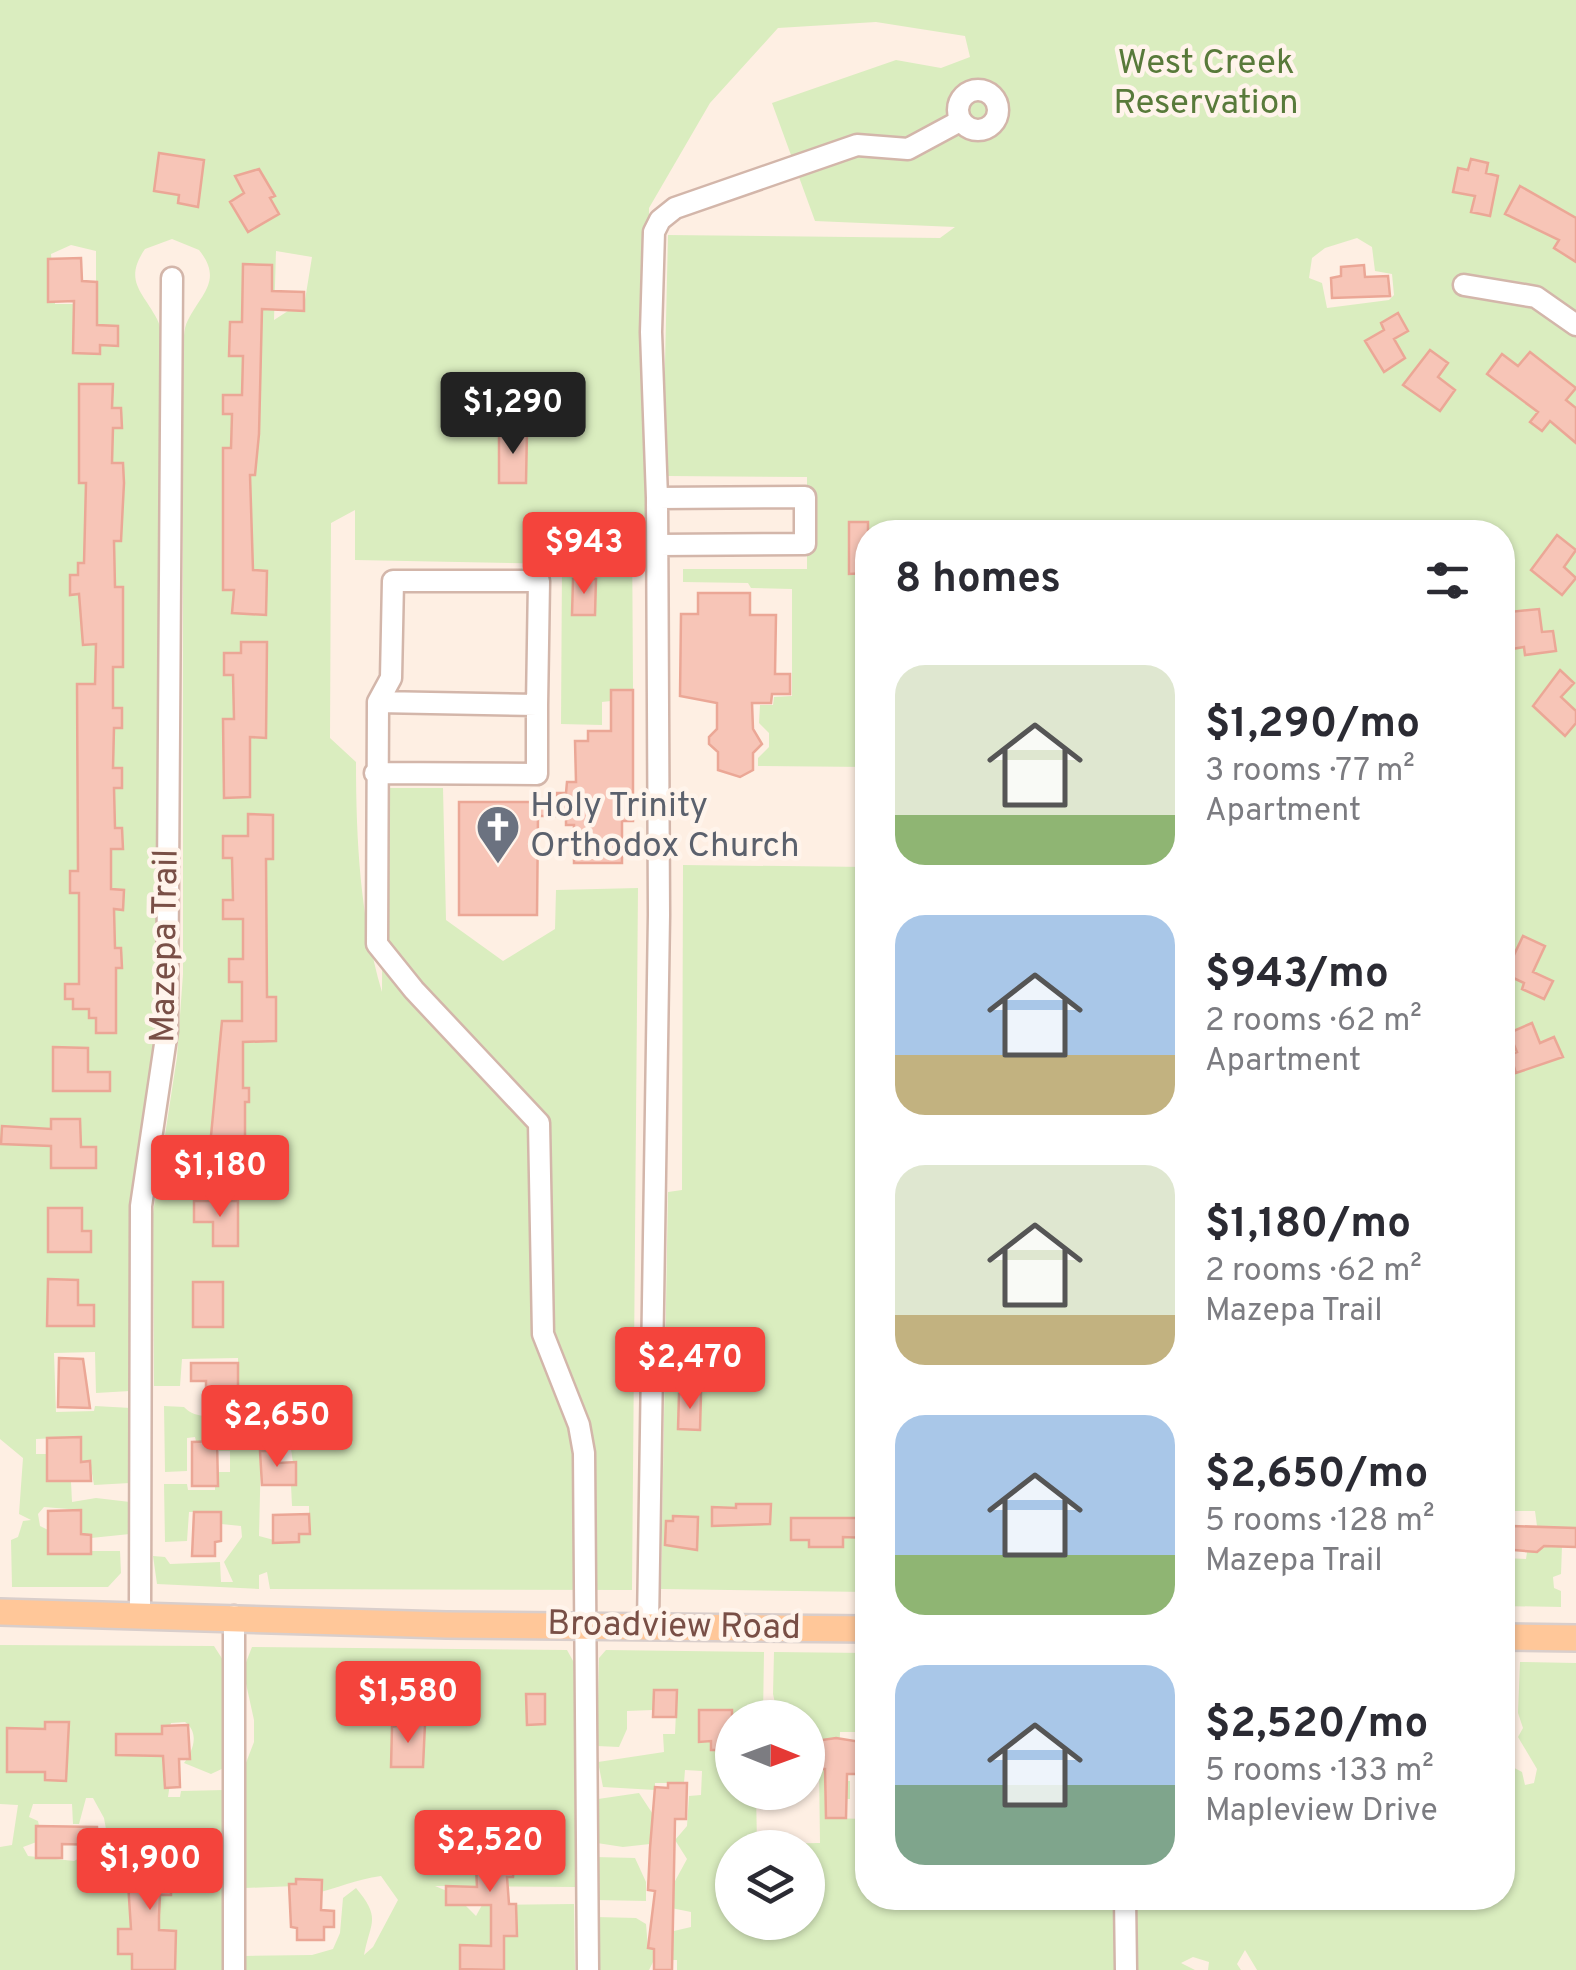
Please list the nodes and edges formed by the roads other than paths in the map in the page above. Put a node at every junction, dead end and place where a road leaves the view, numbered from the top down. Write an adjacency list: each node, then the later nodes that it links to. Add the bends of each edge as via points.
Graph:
1 (960, 121): 5 (street, via 908,150 857,145 675,208 660,220 654,232 651,332)
2 (172, 278): 11 (street, Mazepa Trail, via 168,1031 141,1206)
3 (1464, 285): 4 (street, via 1536,297)
4 (1576, 325)
5 (657, 498): 6 (street); 6 (street, via 805,497 805,544)
6 (658, 545): 14 (street)
7 (378, 702): 8 (street); 8 (street, via 391,678 393,581 539,581); 9 (street)
8 (537, 705): 9 (street, via 538,774)
9 (375, 773): 13 (street, via 377,944 539,1123 540,1309 584,1454)
10 (0, 1612): 11 (main road, Broadview Road)
11 (140, 1613): 12 (main road, Broadview Road)
12 (234, 1616): 13 (main road, Broadview Road); 19 (street)
13 (588, 1625): 14 (main road, Broadview Road); 20 (street)
14 (648, 1625): 15 (main road, Broadview Road)
15 (855, 1629)
16 (1515, 1637): 17 (main road)
17 (1576, 1638)
18 (1125, 1910): 21 (street)
19 (234, 1970)
20 (588, 1970)
21 (1126, 1970)

